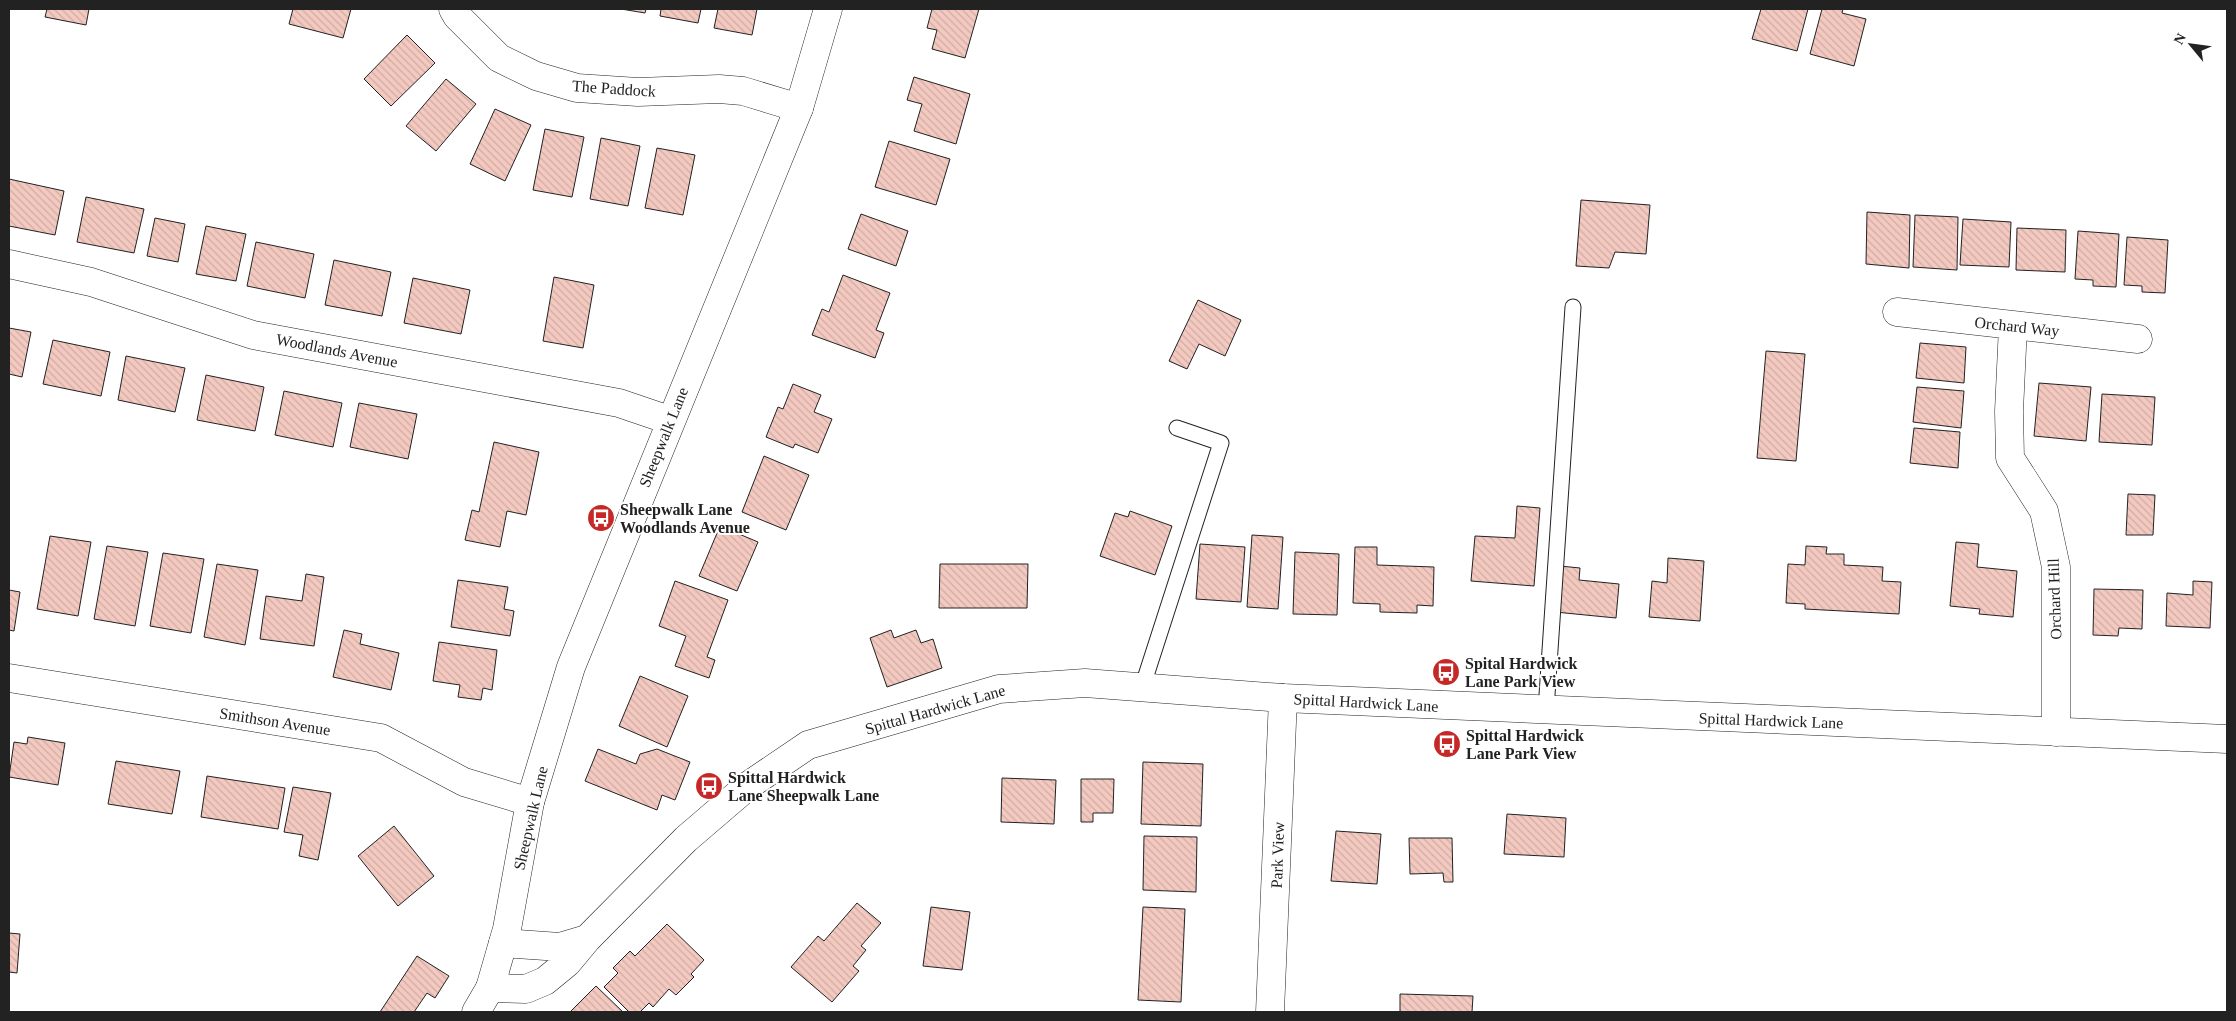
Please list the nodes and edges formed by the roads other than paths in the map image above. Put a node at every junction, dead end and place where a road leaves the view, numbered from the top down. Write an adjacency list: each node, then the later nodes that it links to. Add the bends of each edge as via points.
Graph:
1 (453, 9): 3 (street, The Paddock, via 499,58 536,76 577,88 638,92 743,91)
2 (828, 9): 3 (street, Sheepwalk Lane)
3 (799, 108): 9 (street, Sheepwalk Lane)
4 (9, 264): 9 (street, Woodlands Avenue, via 91,282 253,335 620,403)
5 (1573, 307): 14 (lane)
6 (1897, 312): 7 (street, Orchard Way)
7 (2013, 326): 8 (street, Orchard Way); 15 (street, Orchard Hill, via 2010,458 2044,511 2056,567)
8 (2138, 339)
9 (669, 420): 17 (street, Sheepwalk Lane, via 571,667)
10 (1177, 428): 12 (lane, via 1221,443)
11 (9, 678): 17 (street, Smithson Avenue, via 382,738 464,782)
12 (1142, 688): 13 (street, Spittal Hardwick Lane); 18 (street, Spittal Hardwick Lane, via 1085,682 999,688 808,745 749,785 686,839)
13 (1283, 698): 14 (street, Spittal Hardwick Lane); 22 (street, Park View)
14 (1546, 710): 15 (street, Spittal Hardwick Lane)
15 (2056, 732): 16 (street, Spittal Hardwick Lane)
16 (2227, 738)
17 (530, 802): 19 (street, Sheepwalk Lane)
18 (587, 939): 19 (street, Spittal Hardwick Lane, via 560,947); 20 (street, Spittal Hardwick Lane, via 568,964 545,981 526,989)
19 (503, 943): 20 (street, Sheepwalk Lane)
20 (490, 988): 21 (street, Sheepwalk Lane)
21 (476, 1012)
22 (1270, 1012)

